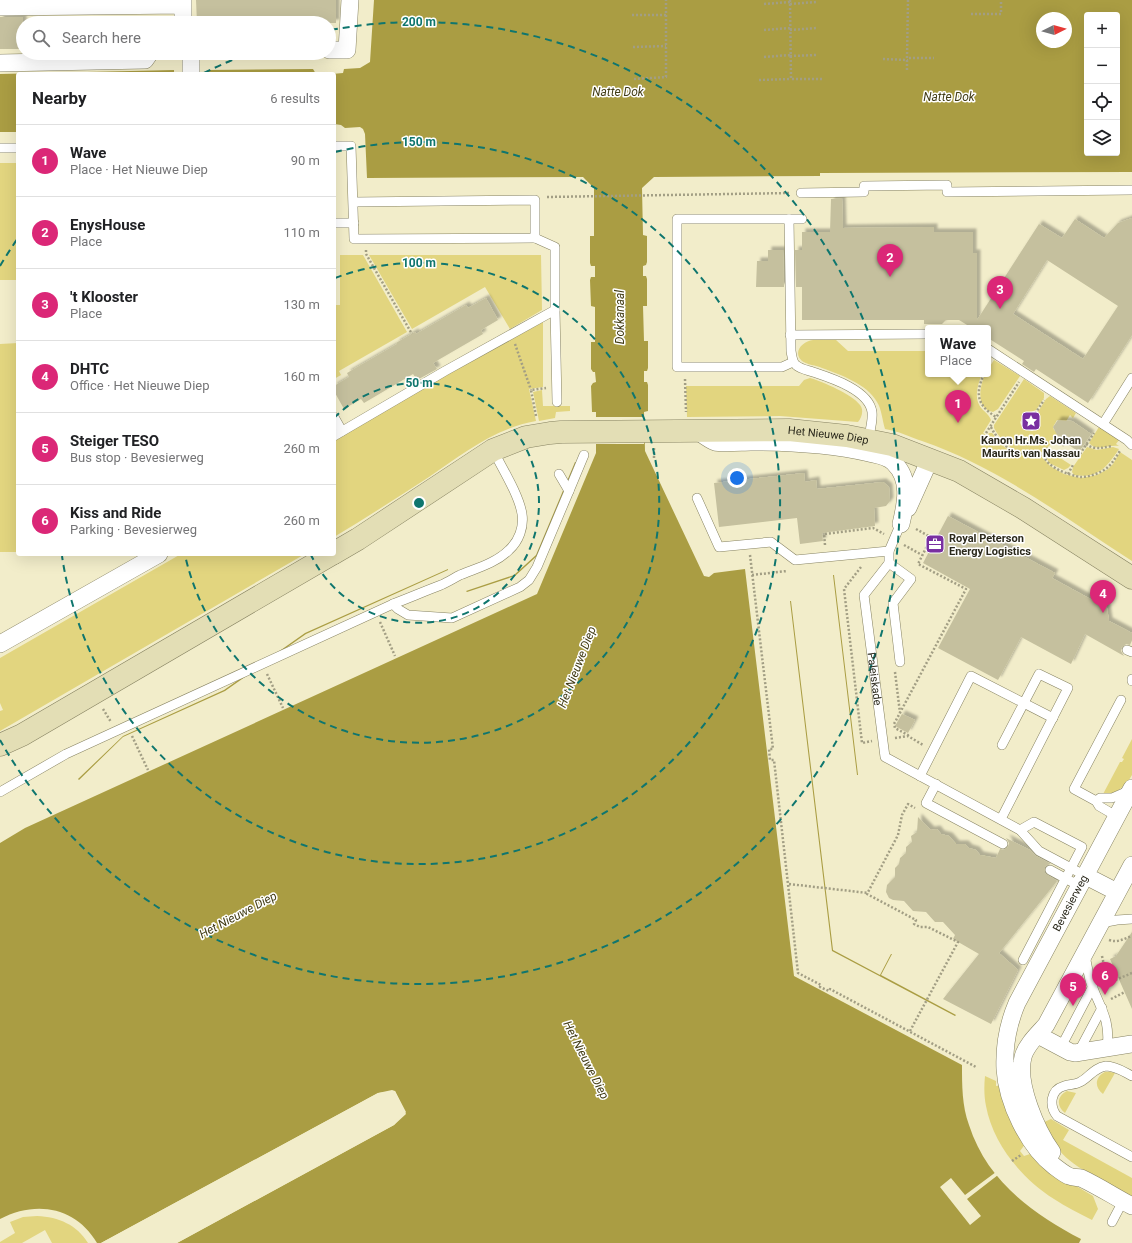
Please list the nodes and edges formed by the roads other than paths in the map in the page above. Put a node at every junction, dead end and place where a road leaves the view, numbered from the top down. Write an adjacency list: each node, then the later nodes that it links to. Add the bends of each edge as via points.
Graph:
1 (350, 0): 6 (street, via 347,50)
2 (145, 3): 3 (street); 4 (street)
3 (183, 3): 5 (street)
4 (0, 7)
5 (183, 16)
6 (336, 50)
7 (145, 60): 9 (street)
8 (191, 60): 10 (street)
9 (0, 63)
10 (191, 72)
11 (336, 146): 16 (lane, via 352,146)
12 (0, 148): 13 (lane)
13 (16, 148)
14 (1132, 190): 15 (lane, via 947,192 947,185 864,186 864,192)
15 (801, 193)
16 (353, 202): 20 (lane); 21 (lane, via 535,200)
17 (789, 219): 18 (lane); 24 (lane); 26 (lane, via 677,219 677,367 782,367)
18 (802, 219)
19 (336, 223): 20 (lane)
20 (354, 223): 21 (lane, via 354,239)
21 (535, 238): 22 (lane, via 555,247)
22 (555, 310): 28 (lane); 32 (lane)
23 (925, 334): 24 (lane)
24 (790, 335): 26 (lane)
25 (991, 351): 30 (lane)
26 (793, 362): 34 (lane, via 802,369 826,376 858,392 866,400 872,412)
27 (1132, 378): 30 (lane)
28 (557, 402)
29 (336, 421): 32 (lane)
30 (1102, 423): 35 (lane)
31 (691, 424): 34 (street, Het Nieuwe Diep, via 826,433); 36 (street, Het Nieuwe Diep, via 644,431 540,434); 42 (street, via 715,442 818,444 888,458 896,465 906,484 906,499)
32 (342, 432): 33 (lane)
33 (336, 435)
34 (868, 440): 38 (street, Het Nieuwe Diep)
35 (1132, 445)
36 (493, 450): 43 (street, Het Nieuwe Diep); 49 (lane, via 521,508 522,527 515,543 505,554 490,562)
37 (584, 455): 40 (lane)
38 (930, 459): 42 (street); 48 (street, Het Nieuwe Diep, via 989,487)
39 (559, 474): 40 (lane)
40 (569, 491): 49 (lane, via 537,567 529,580 520,587 452,618 408,615)
41 (697, 498): 44 (lane, via 718,547 772,542 795,560)
42 (900, 527): 44 (lane)
43 (336, 551)
44 (888, 551): 47 (lane)
45 (155, 556): 50 (street)
46 (328, 556): 56 (street, Het Nieuwe Diep, via 49,725)
47 (889, 563): 51 (lane, via 911,579 893,603); 57 (lane, Paleiskade, via 864,595 884,757)
48 (1132, 578)
49 (393, 604): 60 (lane, via 66,754)
50 (0, 644)
51 (900, 662)
52 (1121, 700): 61 (lane, via 1074,789)
53 (1024, 703): 54 (lane); 54 (lane, via 1040,674 1068,688); 55 (lane); 57 (lane, via 971,676)
54 (1053, 718): 62 (lane)
55 (1002, 745)
56 (8, 746)
57 (920, 776): 58 (lane, Paleiskade)
58 (936, 784): 62 (lane, Paleiskade); 65 (lane, via 926,803)
59 (1132, 788): 61 (lane, via 1112,798 1100,798); 63 (street, Bevesierweg)
60 (0, 792)
61 (1096, 801): 63 (lane, via 1098,806 1111,813)
62 (1001, 819): 64 (lane, Paleiskade)
63 (1115, 819): 68 (street, Bevesierweg)
64 (1020, 830): 68 (lane, Paleiskade, via 1039,851); 68 (lane, via 1034,822 1082,847)
65 (1003, 844)
66 (1132, 865): 70 (street, Bevesierweg)
67 (1050, 870): 69 (lane)
68 (1078, 872): 69 (lane); 69 (lane, via 1074,883); 70 (street); 77 (street, Bevesierweg)
69 (1066, 878): 74 (lane)
70 (1117, 892): 72 (street, Bevesierweg)
71 (1132, 919): 72 (lane)
72 (1109, 922): 73 (street, Bevesierweg)
73 (1085, 953): 75 (lane); 78 (street, Bevesierweg)
74 (1023, 960)
75 (1093, 986): 76 (lane); 80 (lane)
76 (1102, 1008): 81 (lane, via 1108,1031); 82 (lane)
77 (1010, 1020): 78 (street, via 1014,1032 1020,1036 1026,1038); 85 (street, Bevesierweg, via 1005,1048 1005,1071 1021,1124 1046,1160 1069,1176)
78 (1038, 1035): 80 (street); 85 (street, Bevesierweg, via 1023,1057 1021,1074 1024,1090 1042,1138 1053,1153)
79 (1132, 1044): 81 (street)
80 (1061, 1047): 82 (street)
81 (1107, 1049): 82 (street)
82 (1078, 1053)
83 (1132, 1076): 84 (lane, via 1112,1067 1098,1068 1080,1082 1058,1089 1052,1097 1054,1112 1058,1116)
84 (1132, 1158)
85 (1080, 1178): 86 (street, Bevesierweg)
86 (1127, 1204): 87 (lane)
87 (1112, 1222)

